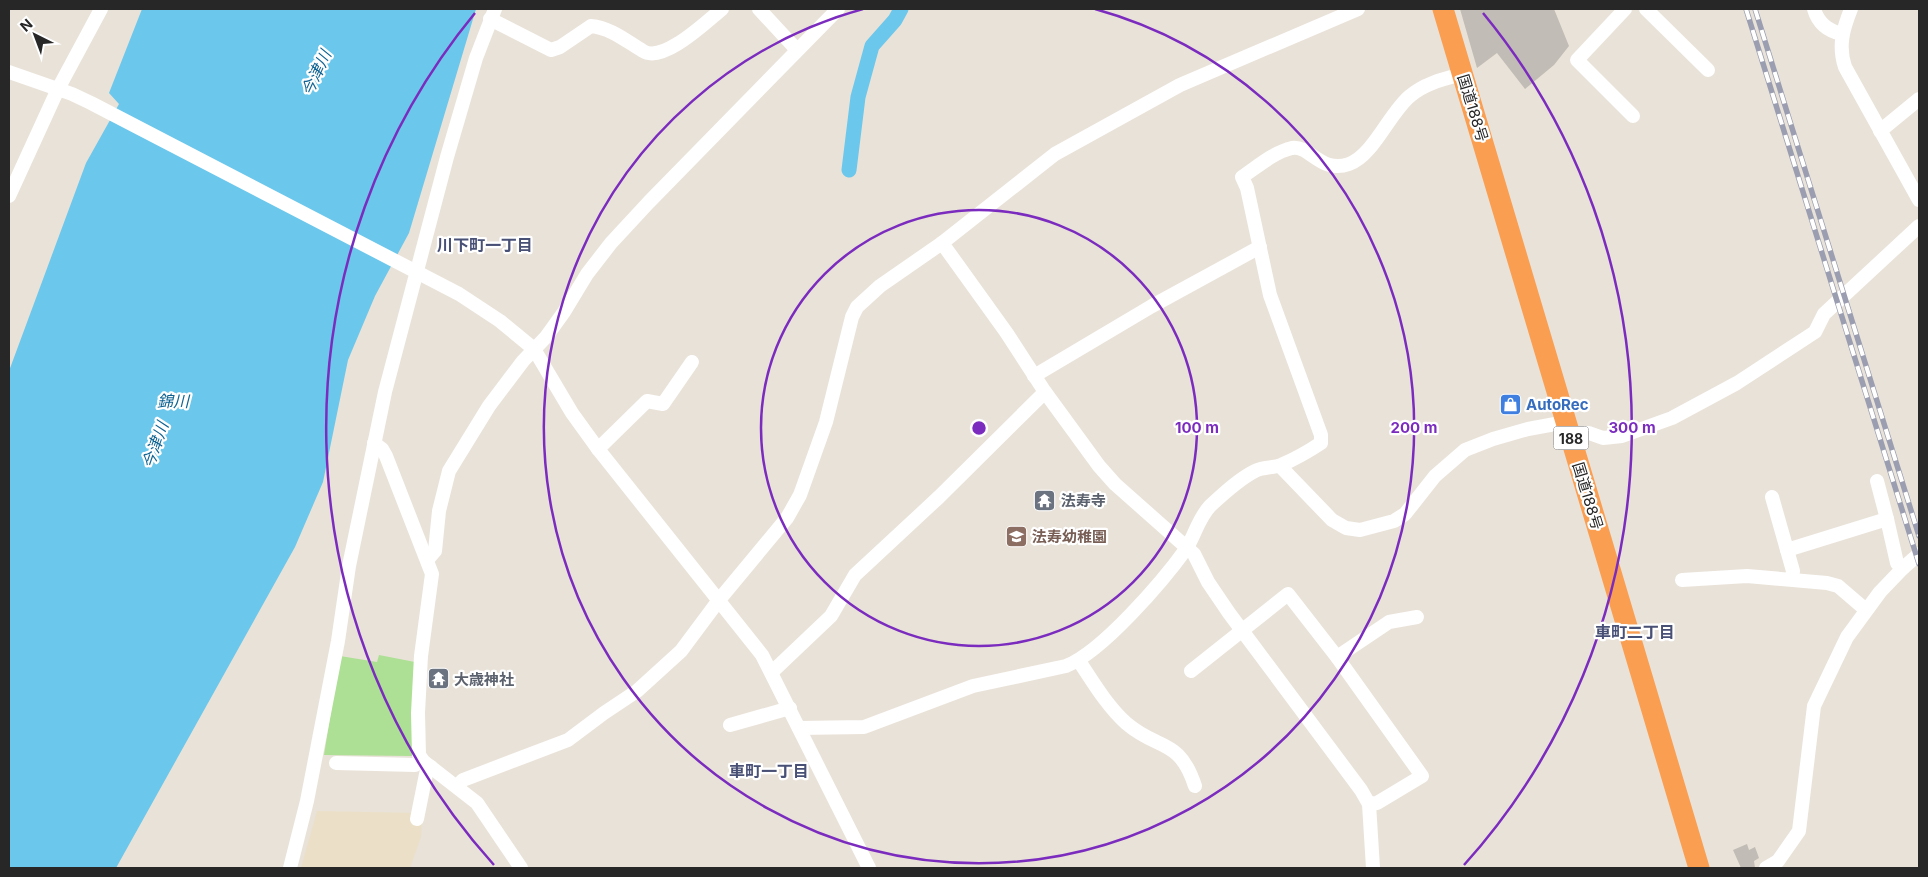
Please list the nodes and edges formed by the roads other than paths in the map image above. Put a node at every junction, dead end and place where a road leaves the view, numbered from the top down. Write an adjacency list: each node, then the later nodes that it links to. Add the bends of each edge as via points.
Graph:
1 (101, 9): 17 (street)
2 (722, 9): 11 (street, via 682,41 655,53 645,53 618,35 602,27 591,26 551,50)
3 (759, 9): 13 (street)
4 (838, 9): 13 (street)
5 (1358, 9): 24 (street, via 1180,85 1055,154)
6 (1443, 9): 16 (highway, 国道188号 / 188)
7 (1625, 9): 19 (street, via 1577,60)
8 (1646, 9): 14 (street)
9 (1814, 9): 12 (street, via 1821,23 1832,32)
10 (1851, 9): 12 (street)
11 (493, 14): 26 (street, via 476,58)
12 (1842, 34): 20 (street, via 1841,53 1845,68)
13 (797, 50): 27 (street, via 611,243)
14 (1708, 70)
15 (9, 72): 17 (street)
16 (1463, 74): 25 (street, via 1429,83 1410,96 1363,154 1349,164 1326,166 1305,151 1294,148 1242,177); 31 (highway, 国道188号 / 188)
17 (58, 89): 21 (street); 26 (street, via 91,103)
18 (1919, 99): 20 (street)
19 (1632, 116)
20 (1880, 131): 22 (street)
21 (9, 196)
22 (1919, 200)
23 (1919, 226): 31 (street, via 1824,314 1815,332 1737,383 1672,418 1622,436 1603,438)
24 (942, 242): 29 (street); 45 (street, via 880,286 857,307 826,422 800,495 787,518)
25 (1260, 247): 29 (street); 34 (street, via 1270,295 1321,435 1321,443)
26 (411, 269): 27 (street, via 500,320); 32 (street)
27 (534, 350): 33 (street, via 572,414); 41 (street, via 489,406 449,471 439,511 435,551)
28 (692, 362): 33 (street, via 663,404 647,400)
29 (1034, 376): 30 (street)
30 (1045, 392): 38 (street, via 1115,484); 52 (street, via 855,576 831,616)
31 (1568, 429): 34 (street, via 1519,432 1465,450 1434,476 1406,514 1394,521 1360,530 1346,528 1332,520); 66 (highway, 国道188号 / 188)
32 (374, 443): 41 (street, via 386,456); 62 (street, via 307,801)
33 (598, 448): 45 (street)
34 (1280, 466): 38 (street, via 1246,476 1210,507 1201,517)
35 (1877, 481): 37 (street)
36 (1772, 496): 39 (street)
37 (1887, 519): 39 (street); 42 (street, via 1897,563)
38 (1187, 548): 48 (street); 50 (street, via 1126,617)
39 (1787, 550): 43 (street)
40 (1919, 554): 42 (street)
41 (428, 559): 57 (street, via 432,574 421,656 418,713 419,754)
42 (1903, 568): 46 (street)
43 (1792, 578): 44 (street, via 1747,576); 46 (street, via 1838,586)
44 (1682, 580)
45 (719, 600): 52 (street); 58 (street, via 681,651 637,692 568,740 463,780)
46 (1866, 610): 67 (street, via 1847,637 1814,706 1799,831 1778,861)
47 (1417, 616): 49 (street, via 1389,622)
48 (1243, 632): 49 (street, via 1288,594); 51 (street); 60 (street)
49 (1337, 657): 60 (street, via 1422,776 1377,803)
50 (1079, 661): 55 (street, via 973,686 864,727); 59 (street, via 1125,722 1180,755)
51 (1191, 671)
52 (772, 672): 53 (street)
53 (790, 708): 54 (street); 55 (street)
54 (730, 725)
55 (799, 728): 64 (street)
56 (336, 763): 57 (street)
57 (427, 764): 58 (street); 61 (street)
58 (457, 786): 63 (street, via 486,813)
59 (1195, 786)
60 (1369, 804): 65 (street)
61 (417, 819)
62 (290, 868)
63 (521, 868)
64 (869, 868)
65 (1373, 868)
66 (1699, 868)
67 (1766, 868)

